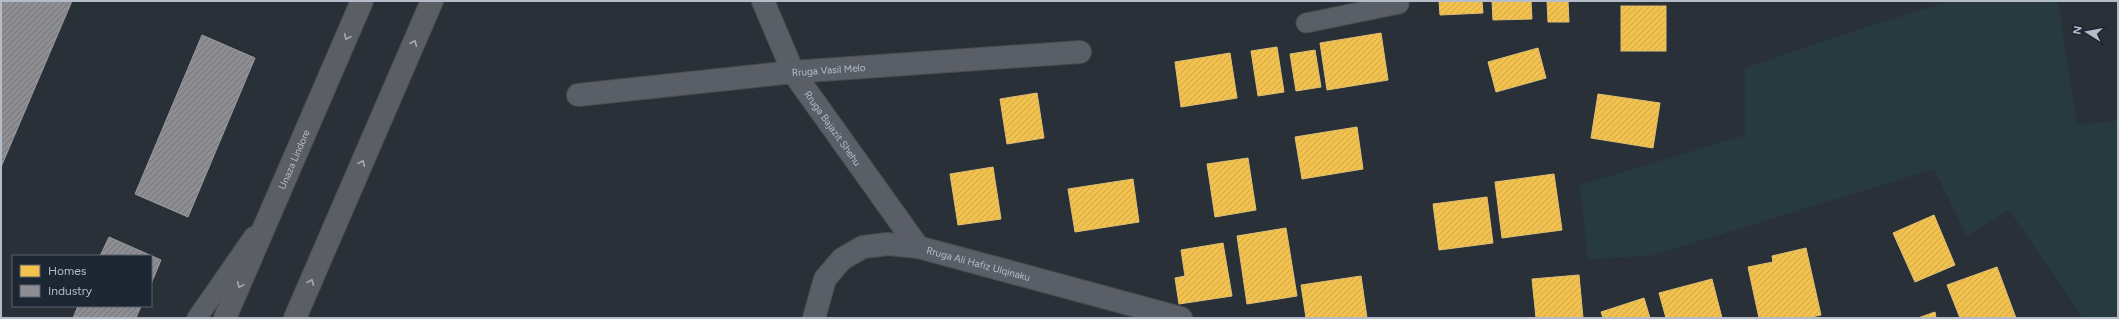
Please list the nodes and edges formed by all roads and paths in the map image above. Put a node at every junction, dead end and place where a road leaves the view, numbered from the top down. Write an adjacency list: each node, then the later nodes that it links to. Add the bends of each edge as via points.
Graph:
1 (362, 1): 9 (highway, Unaza Lindore, one-way to 9)
2 (432, 1): 13 (highway, one-way to 2)
3 (763, 1): 7 (street, Rruga Bajazit Shehu)
4 (1399, 1): 5 (lane, via 1399,4)
5 (1306, 23)
6 (1080, 52): 7 (street, Rruga Vasil Melo)
7 (793, 72): 8 (street, Rruga Vasil Melo); 10 (street, Rruga Bajazit Shehu)
8 (578, 95)
9 (271, 212): 11 (lane); 12 (highway, Unaza Lindore, one-way to 12)
10 (918, 247): 14 (street, Rruga Ali Hafiz Ulqinaku, via 888,244 863,247 842,258 826,279); 15 (street, Rruga Ali Hafiz Ulqinaku)
11 (197, 318)
12 (225, 318)
13 (295, 318)
14 (814, 318)
15 (1181, 318)

